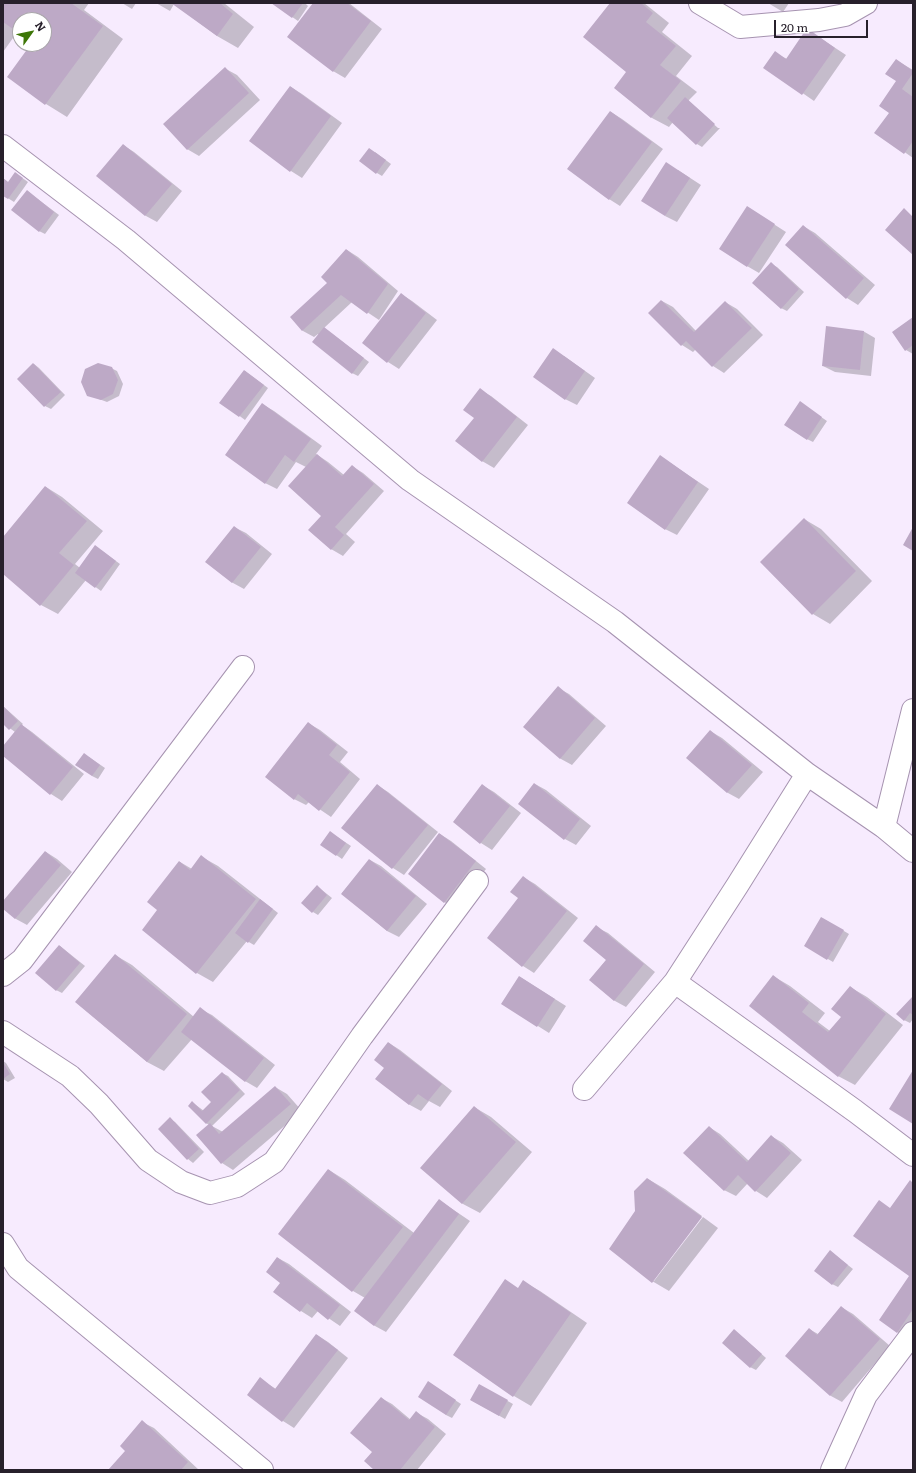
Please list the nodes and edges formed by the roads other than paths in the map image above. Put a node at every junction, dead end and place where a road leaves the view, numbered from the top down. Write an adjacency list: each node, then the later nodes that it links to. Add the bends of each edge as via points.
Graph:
1 (700, 3): 2 (street, via 740,27 819,20 844,15)
2 (866, 3)
3 (3, 146): 6 (street, via 126,240 410,480 616,622)
4 (243, 666): 10 (street, via 22,960)
5 (913, 710): 7 (street)
6 (806, 774): 7 (street); 11 (street)
7 (884, 827): 8 (street)
8 (913, 851)
9 (477, 881): 12 (street, via 362,1036 274,1162 237,1186 210,1193 181,1182 148,1160 99,1104 70,1076)
10 (3, 975)
11 (675, 982): 13 (street); 14 (street)
12 (3, 1032)
13 (584, 1088)
14 (913, 1155)
15 (3, 1244): 17 (street, via 18,1268)
16 (913, 1333): 18 (street, via 866,1395)
17 (262, 1470)
18 (832, 1470)

